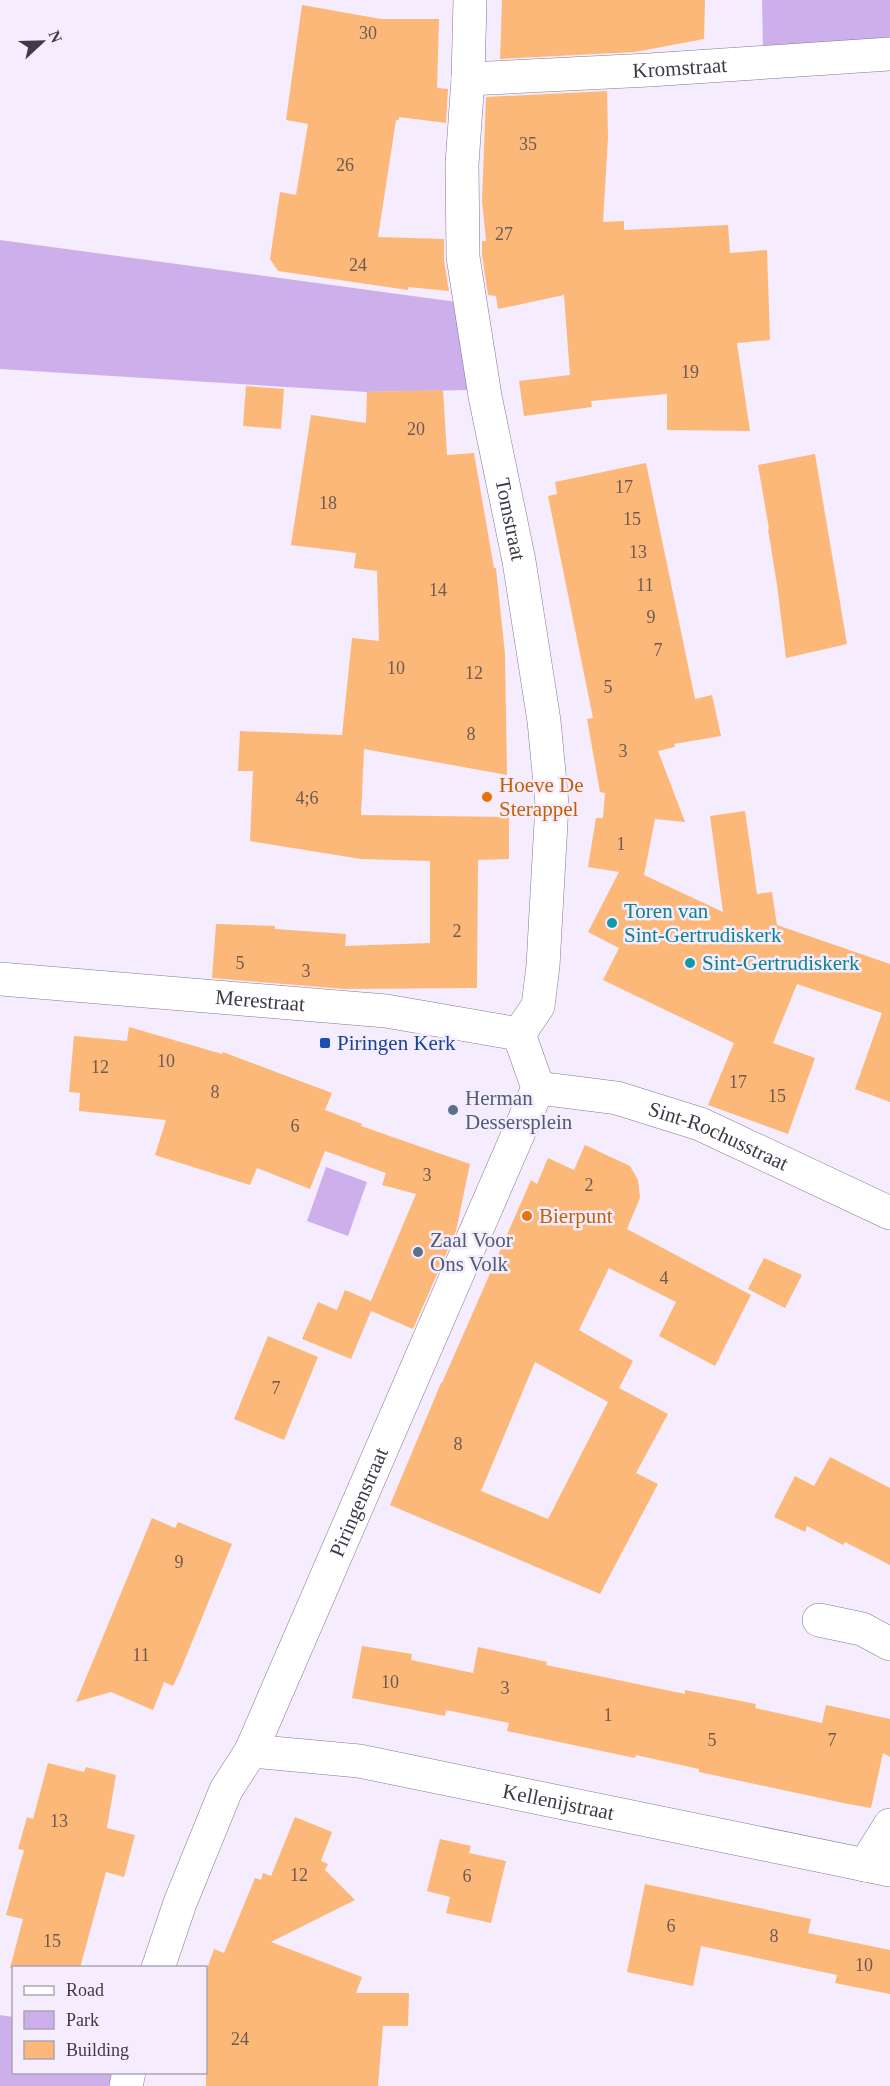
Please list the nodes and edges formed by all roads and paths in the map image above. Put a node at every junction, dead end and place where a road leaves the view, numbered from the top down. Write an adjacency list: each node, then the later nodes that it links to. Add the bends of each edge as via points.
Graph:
1 (470, 0): 3 (street, Tomstraat)
2 (890, 54): 3 (street, Kromstraat)
3 (468, 79): 5 (street, Tomstraat, via 462,164 463,257 485,396 519,561 544,721 552,804 538,1006)
4 (0, 979): 5 (street, Merestraat, via 386,1011)
5 (519, 1034): 6 (street)
6 (538, 1088): 7 (street, Sint-Rochusstraat, via 617,1098 700,1124); 10 (street, Piringenstraat)
7 (890, 1213)
8 (819, 1620): 9 (street, via 862,1629)
9 (890, 1644)
10 (251, 1751): 12 (street, Kellenijstraat, via 359,1761); 13 (street, Piringenstraat, via 226,1790)
11 (890, 1825): 12 (street, Kellenijstraat)
12 (877, 1867)
13 (159, 1966)

